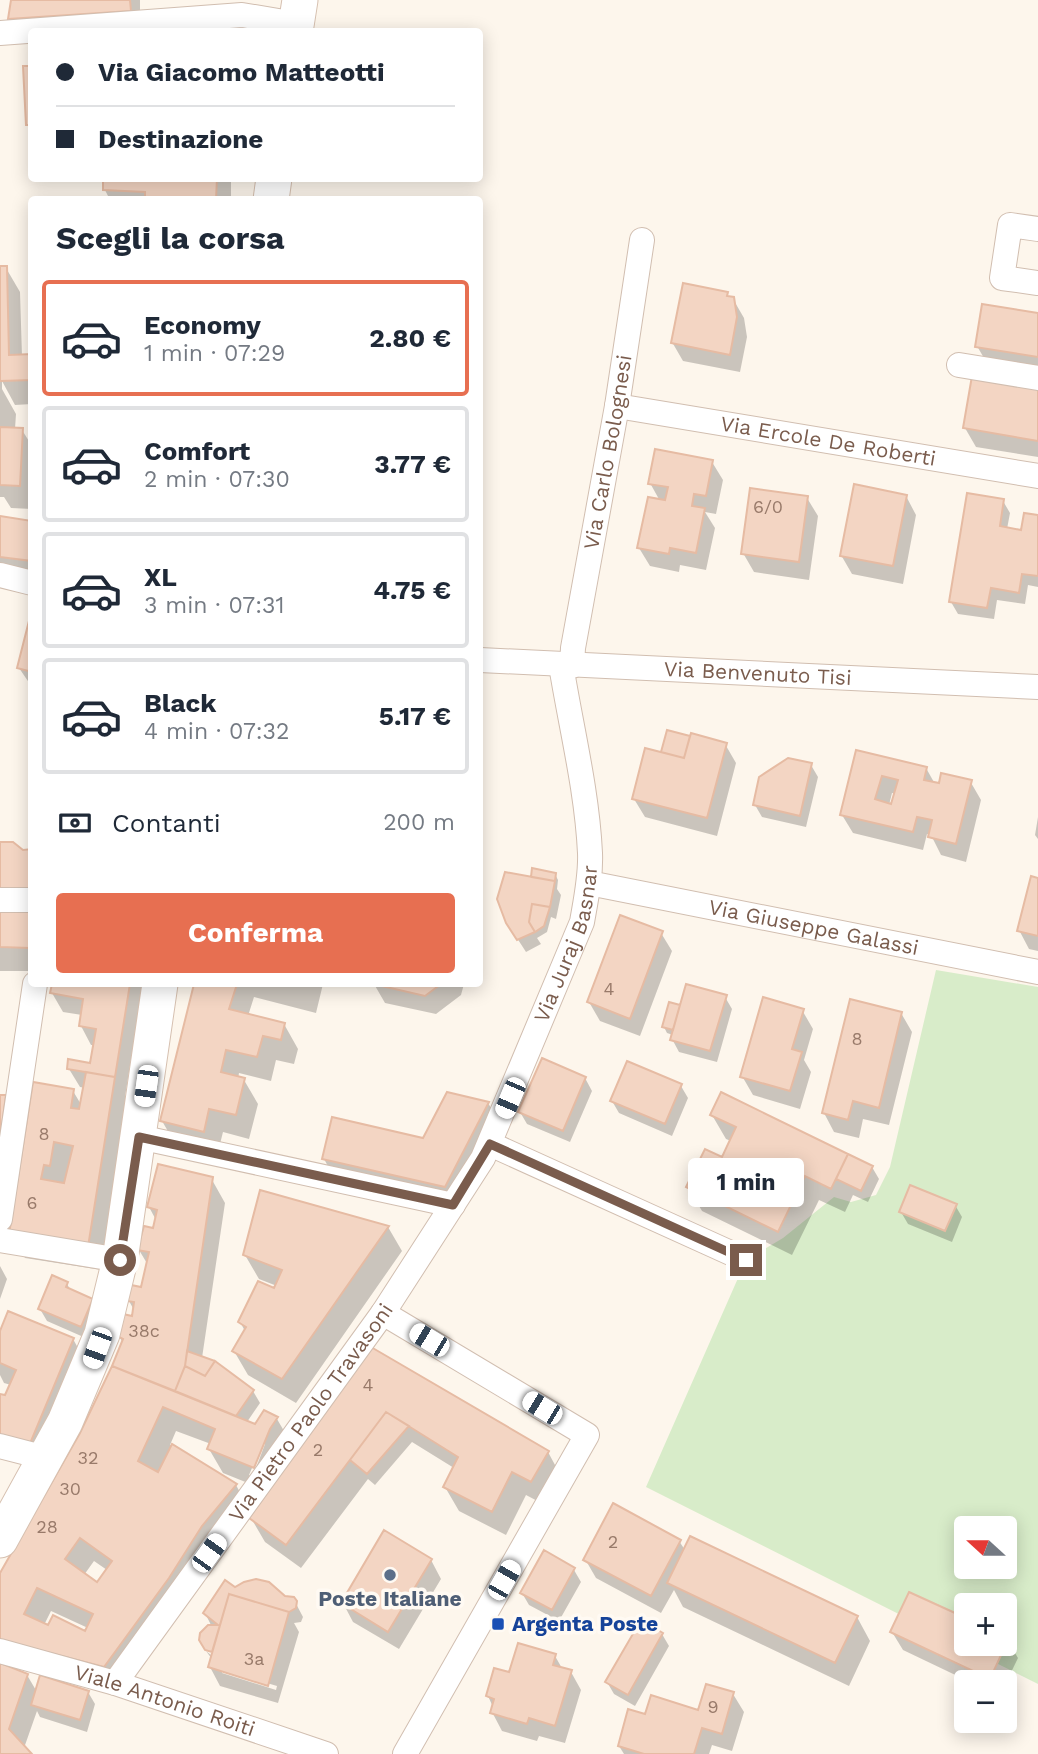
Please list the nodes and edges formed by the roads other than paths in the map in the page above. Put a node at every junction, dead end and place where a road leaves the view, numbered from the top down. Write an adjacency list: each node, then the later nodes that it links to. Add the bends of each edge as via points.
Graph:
1 (297, 19): 2 (street, via 242,15)
2 (67, 28)
3 (28, 31): 4 (street)
4 (0, 33)
5 (1038, 229): 7 (street, via 1010,225 1002,278)
6 (642, 240): 10 (street, Via Carlo Bolognesi)
7 (1038, 284)
8 (959, 365): 9 (street)
9 (1038, 378)
10 (617, 406): 11 (street, Via Ercole De Roberti); 15 (street, Via Carlo Bolognesi)
11 (1038, 476)
12 (0, 575): 13 (street)
13 (28, 582)
14 (483, 660): 15 (street, Via Benvenuto Tisi)
15 (567, 665): 16 (street, Via Benvenuto Tisi); 17 (street, Via Juraj Basnar, via 590,853)
16 (1038, 687)
17 (589, 883): 20 (street, Via Giuseppe Galassi); 24 (street, Via Juraj Basnar, via 577,935)
18 (0, 900): 19 (street)
19 (28, 900)
20 (1038, 972)
21 (35, 987): 26 (street)
22 (160, 987): 23 (street)
23 (139, 1137): 25 (street); 28 (street)
24 (490, 1144): 25 (street, Via Juraj Basnar); 29 (street)
25 (453, 1205): 30 (street, Via Pietro Paolo Travasoni)
26 (0, 1219)
27 (0, 1240): 28 (street)
28 (120, 1260): 32 (street, via 92,1362)
29 (746, 1260)
30 (383, 1313): 35 (street, Via Pietro Paolo Travasoni); 37 (street, via 587,1435)
31 (0, 1446): 32 (street)
32 (46, 1458): 33 (street)
33 (0, 1540)
34 (0, 1651): 35 (street, Viale Antonio Roiti)
35 (115, 1684): 36 (street, Viale Antonio Roiti)
36 (326, 1754)
37 (405, 1754)

